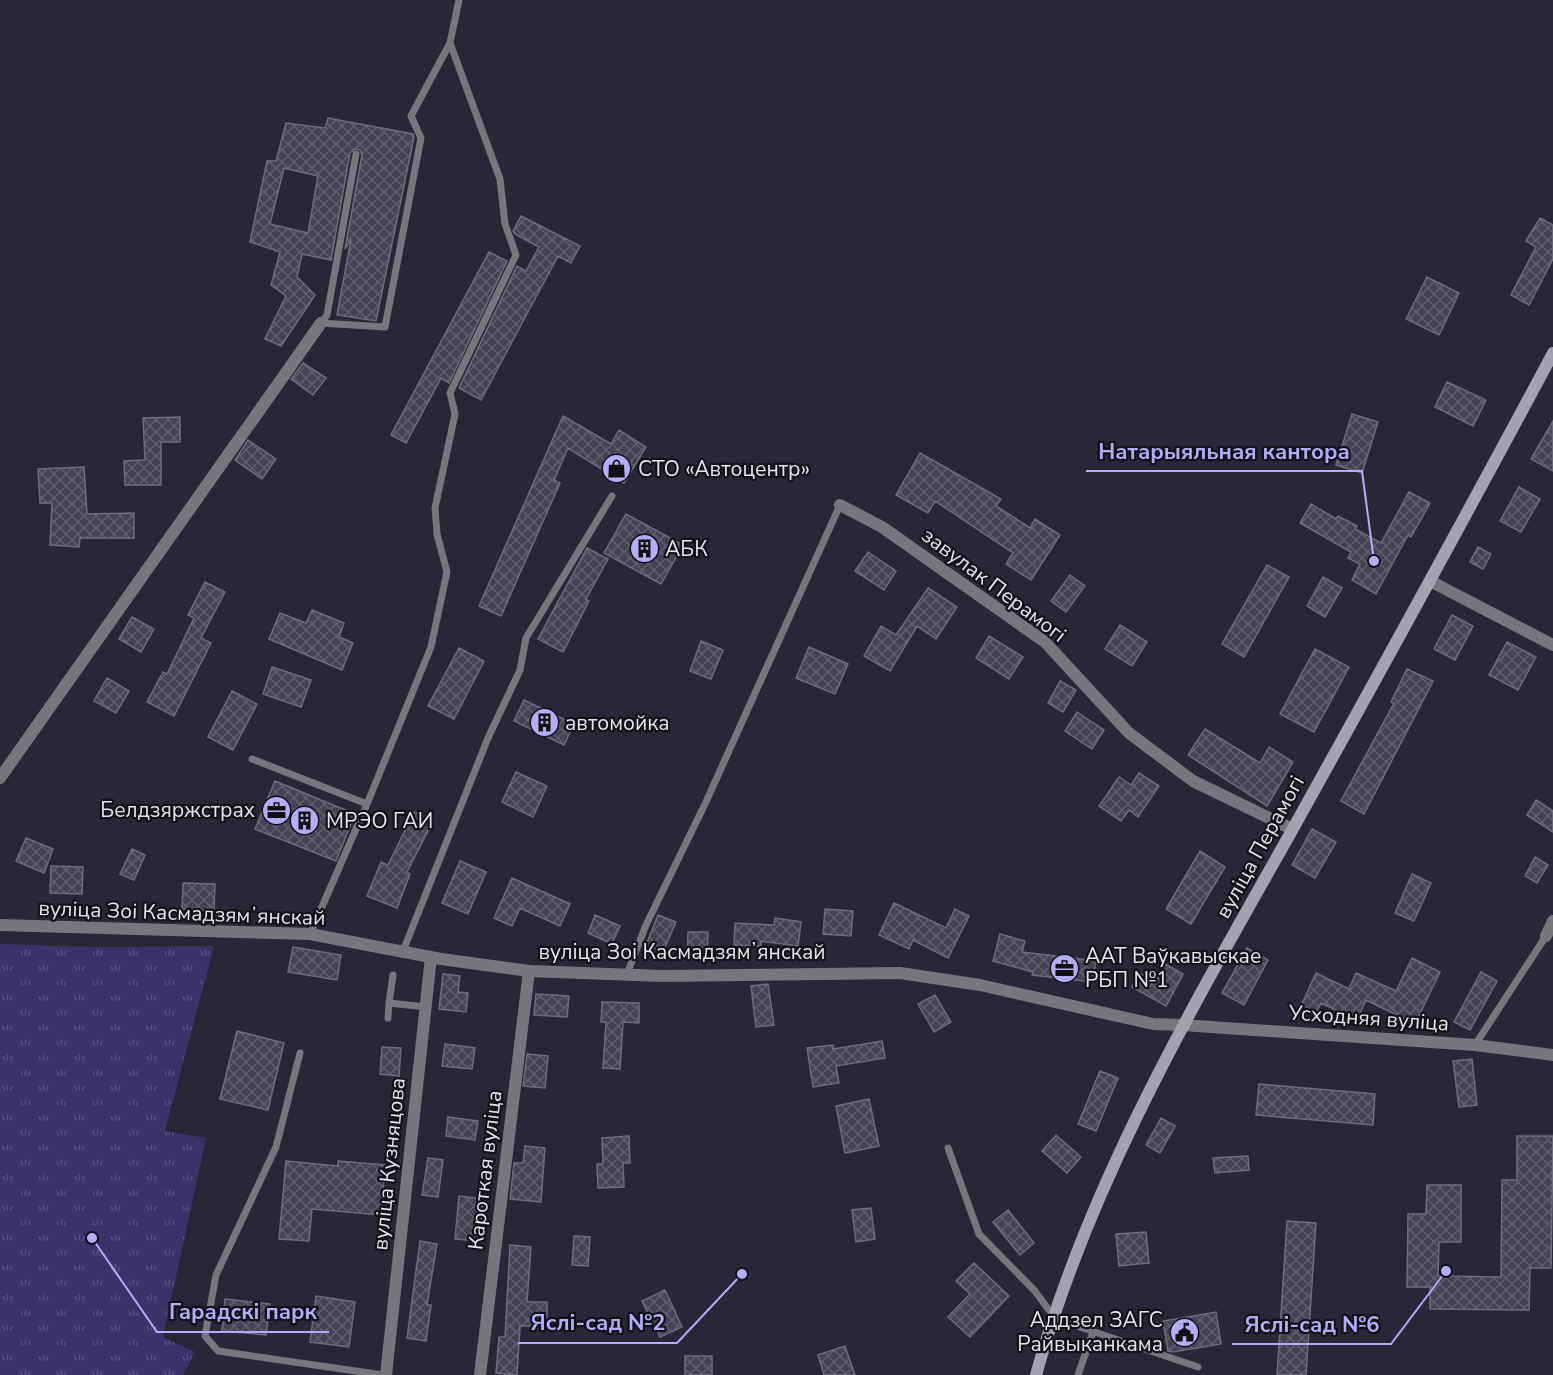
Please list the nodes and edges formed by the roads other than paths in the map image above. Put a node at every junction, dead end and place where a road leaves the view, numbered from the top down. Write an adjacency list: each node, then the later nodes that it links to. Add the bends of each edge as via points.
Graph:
1 (459, 0): 2 (lane)
2 (450, 43): 4 (lane, via 411,116 421,138 385,327); 12 (lane, via 500,179 505,224 516,255 450,393 455,414 435,508 436,534 447,572 431,646)
3 (356, 154): 4 (lane, via 327,315)
4 (321, 323): 11 (street)
5 (1553, 353): 8 (main road, вуліца Перамогі)
6 (612, 496): 18 (lane, via 526,638 520,670 488,738)
7 (840, 505): 13 (street, завулак Перамогі, via 882,527 1044,642 1129,733 1193,781); 21 (lane, via 710,793 646,924)
8 (1430, 581): 9 (street); 13 (main road, вуліца Перамогі)
9 (1553, 645)
10 (252, 759): 12 (lane)
11 (0, 778)
12 (367, 804): 16 (lane)
13 (1292, 829): 26 (main road, вуліца Перамогі)
14 (1553, 921): 17 (street)
15 (0, 925): 16 (street, вуліца Зоі Касмадзямʼянскай)
16 (310, 934): 18 (street, вуліца Зоі Касмадзямʼянскай)
17 (1546, 936): 27 (lane)
18 (403, 951): 19 (street, вуліца Зоі Касмадзямʼянскай)
19 (431, 957): 20 (street, вуліца Зоі Касмадзямʼянскай); 24 (street, вуліца Кузняцова)
20 (530, 971): 21 (street, вуліца Зоі Касмадзямʼянскай); 35 (street, Кароткая вуліца)
21 (627, 974): 26 (street, вуліца Зоі Касмадзямʼянскай, via 900,974 980,985 1153,1024)
22 (393, 975): 23 (lane)
23 (389, 1003): 24 (lane); 25 (lane)
24 (426, 1007): 34 (street, вуліца Кузняцова)
25 (388, 1018)
26 (1182, 1025): 27 (street, Усходняя вуліца); 31 (main road, вуліца Перамогі, via 1068,1271)
27 (1475, 1045): 29 (street, Усходняя вуліца)
28 (300, 1053): 34 (lane, via 276,1148 216,1275 206,1336 218,1351)
29 (1553, 1055)
30 (948, 1148): 31 (lane, via 979,1234)
31 (1052, 1314): 32 (lane); 36 (main road, вуліца Перамогі)
32 (1093, 1332): 33 (lane); 37 (lane)
33 (1198, 1367)
34 (385, 1375)
35 (480, 1375)
36 (1036, 1375)
37 (1078, 1375)

